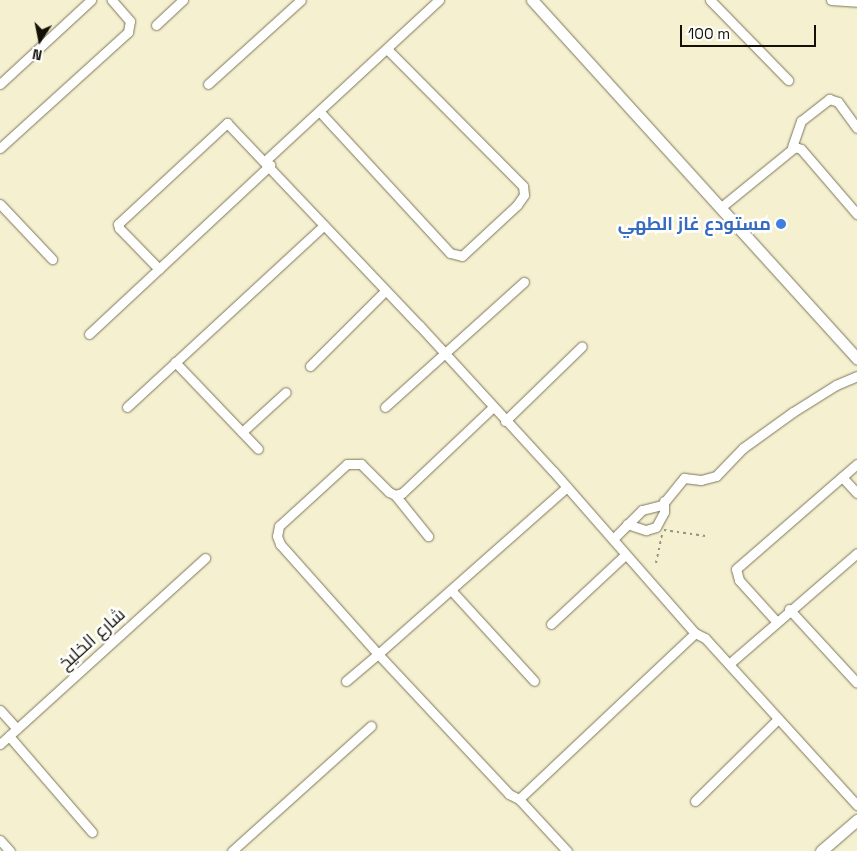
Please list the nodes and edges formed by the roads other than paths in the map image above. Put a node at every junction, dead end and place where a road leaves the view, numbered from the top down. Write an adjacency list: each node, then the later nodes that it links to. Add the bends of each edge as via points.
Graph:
1 (91, 0): 13 (street)
2 (112, 0): 18 (street, via 130,21 128,32)
3 (183, 0): 10 (street)
4 (301, 0): 14 (street)
5 (439, 0): 11 (street)
6 (532, 0): 21 (street)
7 (710, 0): 12 (street)
8 (831, 0): 9 (street)
9 (857, 2)
10 (156, 25)
11 (388, 50): 15 (street); 15 (street, via 523,186 524,195 517,204 462,256 450,254)
12 (788, 80)
13 (0, 84)
14 (208, 84)
15 (320, 112): 19 (street)
16 (857, 128): 17 (street, via 838,102 829,99 801,121)
17 (792, 147): 21 (street); 22 (street, via 802,149)
18 (0, 148)
19 (268, 163): 23 (street); 25 (street); 25 (street, via 225,123 118,224 118,228)
20 (0, 204): 24 (street)
21 (720, 208): 31 (street)
22 (857, 214)
23 (324, 225): 27 (street); 32 (street)
24 (52, 259)
25 (158, 269): 28 (street)
26 (524, 282): 30 (street)
27 (386, 290): 30 (street); 33 (street)
28 (89, 334)
29 (582, 346): 39 (street)
30 (443, 352): 37 (street); 38 (street)
31 (857, 359)
32 (175, 362): 36 (street); 40 (street)
33 (310, 366)
34 (857, 376): 47 (street, via 793,412 744,448 716,476 701,480 684,478)
35 (286, 392): 40 (street)
36 (127, 407)
37 (384, 407)
38 (492, 408): 39 (street); 46 (street, via 402,493)
39 (505, 421): 44 (street)
40 (242, 432): 41 (street)
41 (258, 449)
42 (857, 464): 43 (street)
43 (842, 476): 45 (street); 56 (street, via 736,569 739,580)
44 (566, 487): 50 (street); 54 (street)
45 (857, 493)
46 (395, 495): 49 (street); 59 (street, via 361,464 347,464 277,531 280,544)
47 (664, 501): 48 (street, via 657,508 642,510); 48 (street, via 664,512 656,527 646,530)
48 (627, 524): 50 (street)
49 (428, 536)
50 (613, 539): 52 (street)
51 (857, 552): 55 (street)
52 (625, 555): 57 (street); 58 (street)
53 (205, 558): 67 (street, شارع الخليخ)
54 (451, 590): 59 (street); 62 (street)
55 (790, 609): 56 (street); 63 (street)
56 (776, 621): 60 (street)
57 (551, 624)
58 (695, 633): 60 (street, via 705,638); 70 (street)
59 (378, 654): 61 (street); 70 (street, via 509,794)
60 (729, 664): 65 (street)
61 (346, 681)
62 (534, 681)
63 (857, 683)
64 (0, 710): 67 (street)
65 (778, 719): 71 (street); 72 (street)
66 (371, 726): 77 (street)
67 (17, 729): 68 (street, شارع الخليخ)
68 (9, 736): 69 (street, شارع الخليخ); 74 (street)
69 (0, 744)
70 (519, 799): 78 (street)
71 (695, 801)
72 (857, 806)
73 (857, 820): 79 (street)
74 (92, 832)
75 (0, 840): 76 (street)
76 (10, 851)
77 (232, 851)
78 (567, 851)
79 (821, 851)

